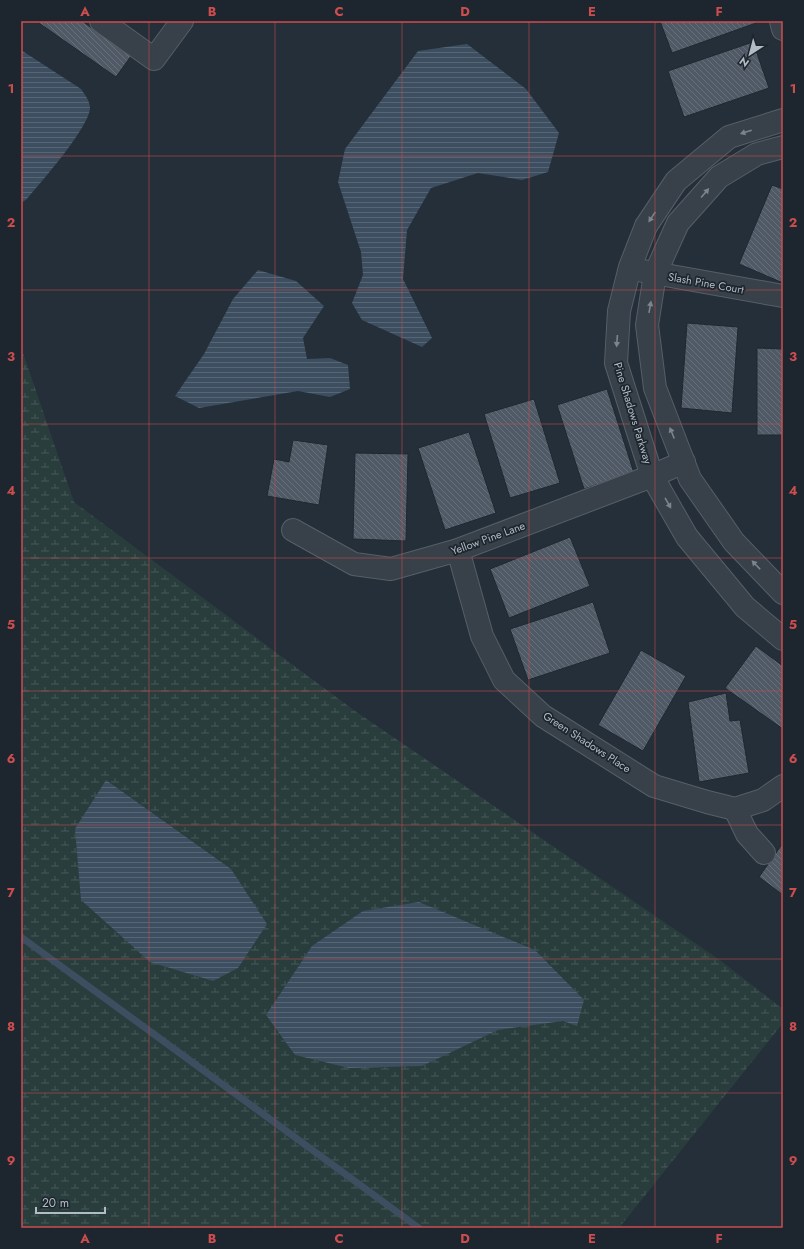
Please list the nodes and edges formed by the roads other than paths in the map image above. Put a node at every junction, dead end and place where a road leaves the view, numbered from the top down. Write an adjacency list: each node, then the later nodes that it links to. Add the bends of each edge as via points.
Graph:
1 (101, 21): 2 (lane, via 154,59)
2 (182, 21)
3 (781, 21): 4 (lane)
4 (783, 30)
5 (783, 120): 7 (lane, Pine Shadows Parkway, one-way to 7, via 729,137 676,181 646,226)
6 (783, 147): 8 (lane, one-way to 6, via 678,222 719,177 757,154)
7 (630, 268): 8 (lane, Slash Pine Court); 11 (lane, Pine Shadows Parkway, one-way to 11, via 619,311 616,363)
8 (655, 274): 9 (lane, Slash Pine Court); 10 (lane, one-way to 8, via 655,388 647,325)
9 (783, 296)
10 (684, 462): 11 (lane, Yellow Pine Lane); 14 (lane, one-way to 10, via 734,542 690,479)
11 (652, 476): 13 (lane, Yellow Pine Lane); 15 (lane, Pine Shadows Parkway, one-way to 15, via 687,537 744,608)
12 (293, 530): 13 (lane, Yellow Pine Lane, via 354,564 391,569)
13 (458, 550): 17 (lane, Green Shadows Place, via 482,636 504,680 543,716 654,786)
14 (783, 593)
15 (783, 640)
16 (783, 786): 17 (lane, via 763,800)
17 (735, 809): 18 (lane, via 747,834)
18 (764, 853)

